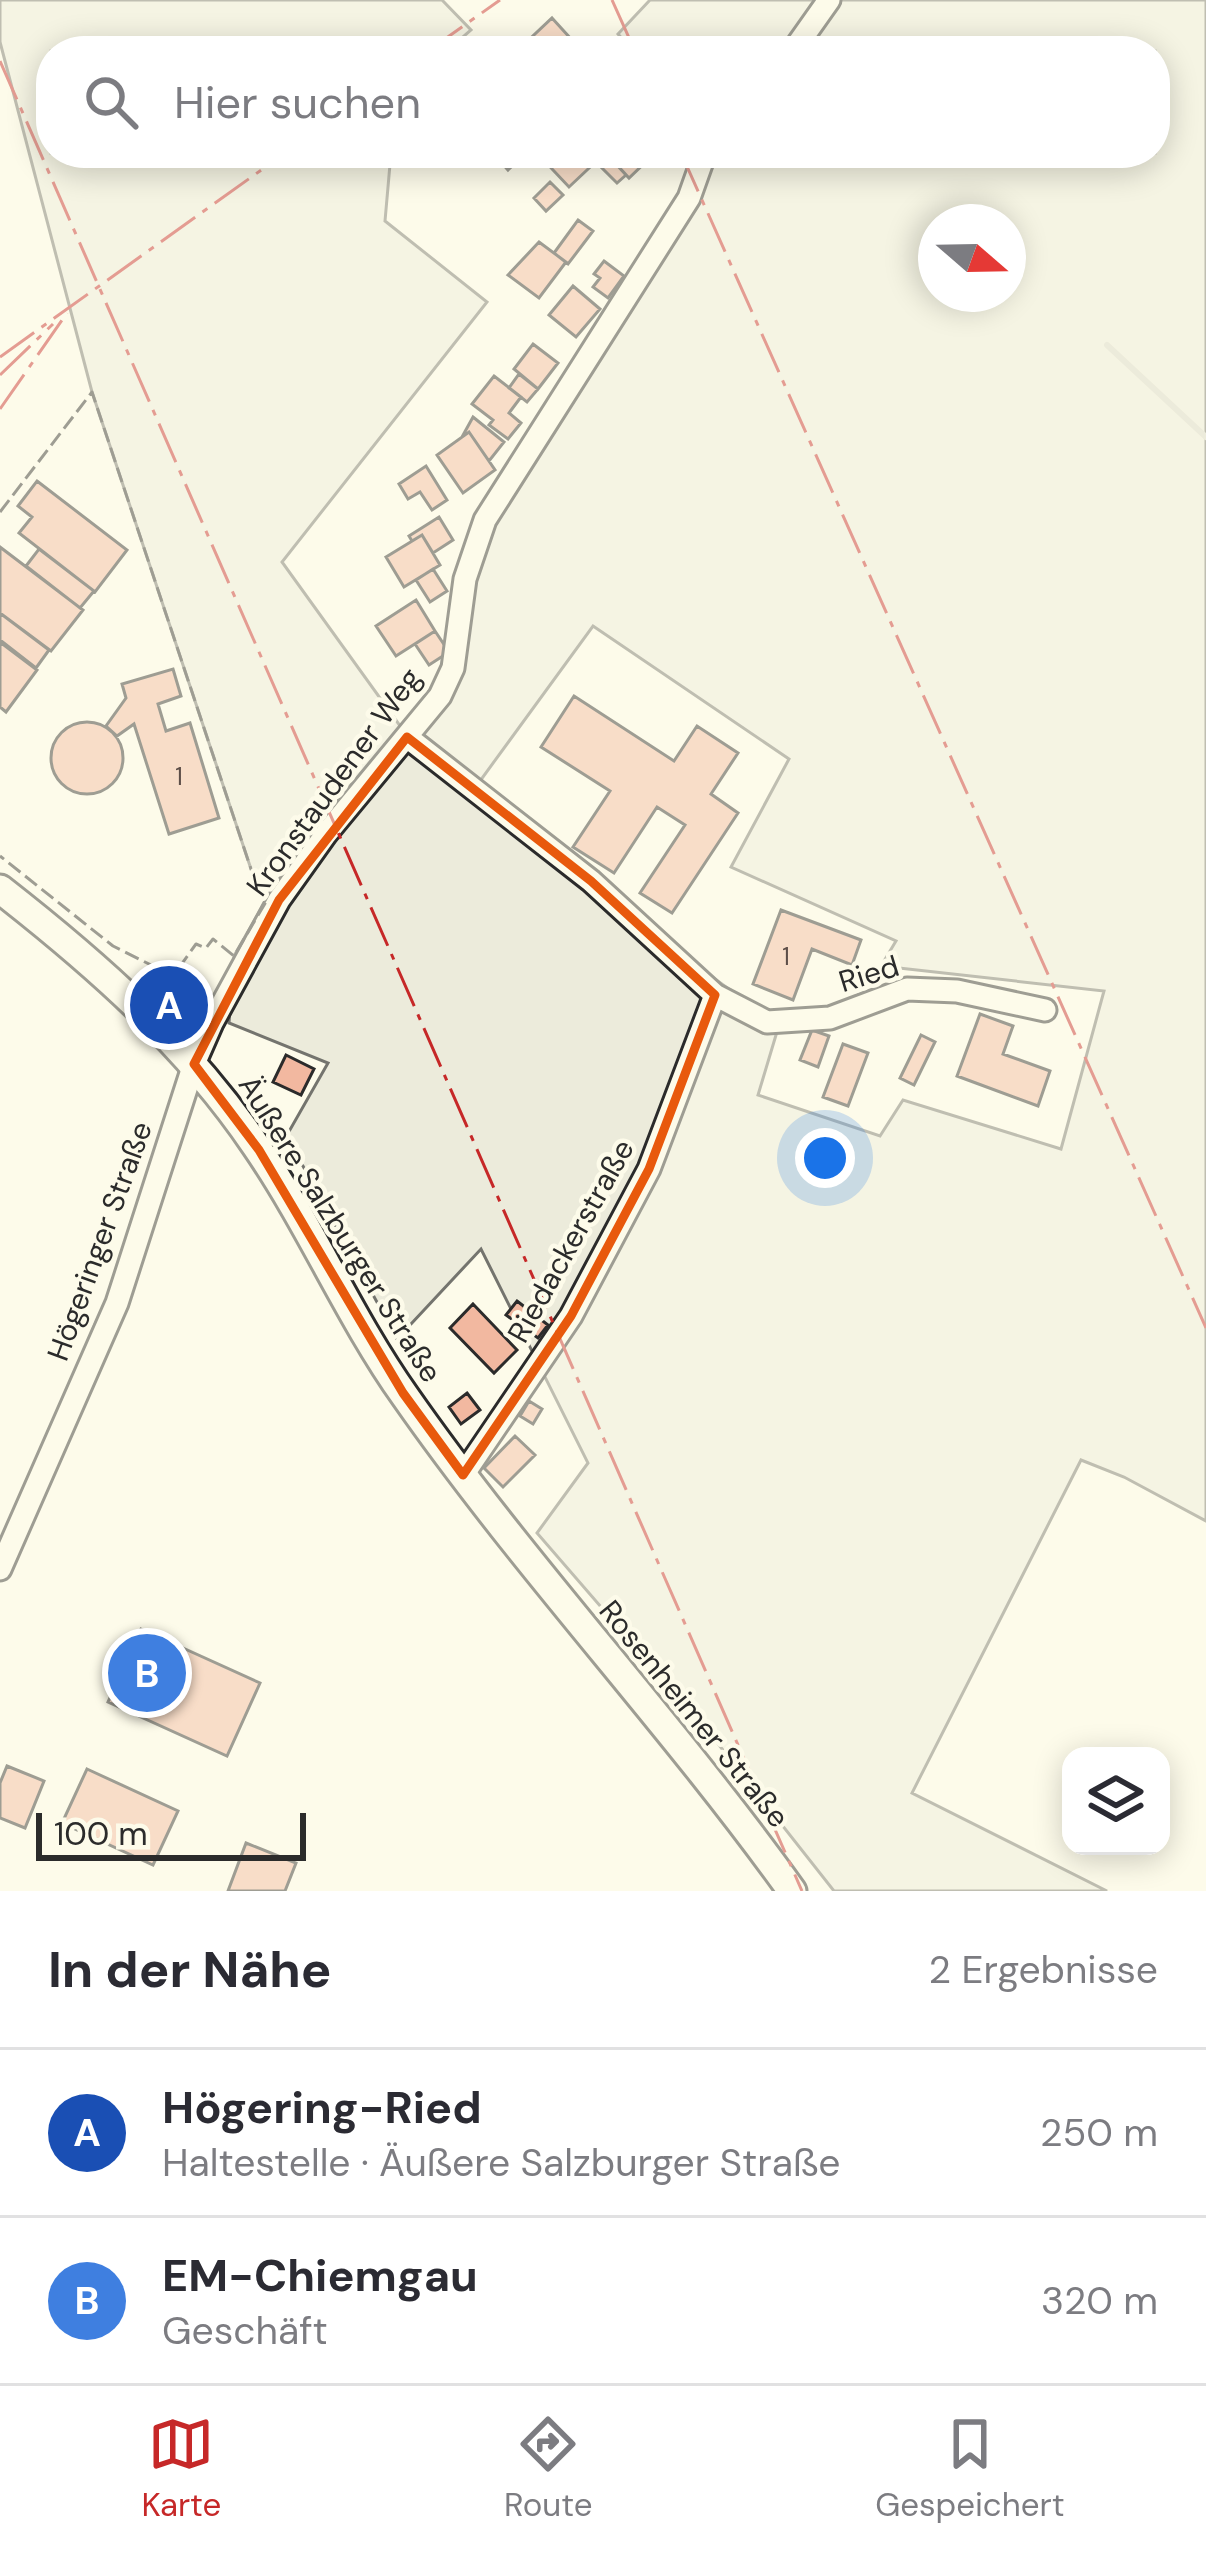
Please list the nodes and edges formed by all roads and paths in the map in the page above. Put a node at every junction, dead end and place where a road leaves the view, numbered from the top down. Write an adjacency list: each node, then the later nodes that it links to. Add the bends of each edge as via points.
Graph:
1 (830, 0): 2 (street)
2 (804, 36)
3 (700, 168): 4 (street, Kronstaudener Weg, via 689,198 485,520 465,579 452,668)
4 (407, 737): 6 (street, via 591,881); 8 (street, Kronstaudener Weg, via 279,900)
5 (0, 890): 8 (main road, Äußere Salzburger Straße)
6 (715, 995): 7 (street, Ried, via 767,1022 830,1018 908,989); 9 (street, Riedackerstraße, via 649,1169 571,1316)
7 (1045, 1010)
8 (194, 1064): 9 (main road, Äußere Salzburger Straße, via 259,1150 403,1394); 10 (street, Högeringer Straße, via 117,1303)
9 (463, 1475): 11 (main road, Äußere Salzburger Straße)
10 (0, 1569)
11 (543, 1581): 12 (main road, Rosenheimer Straße)
12 (792, 1891)

